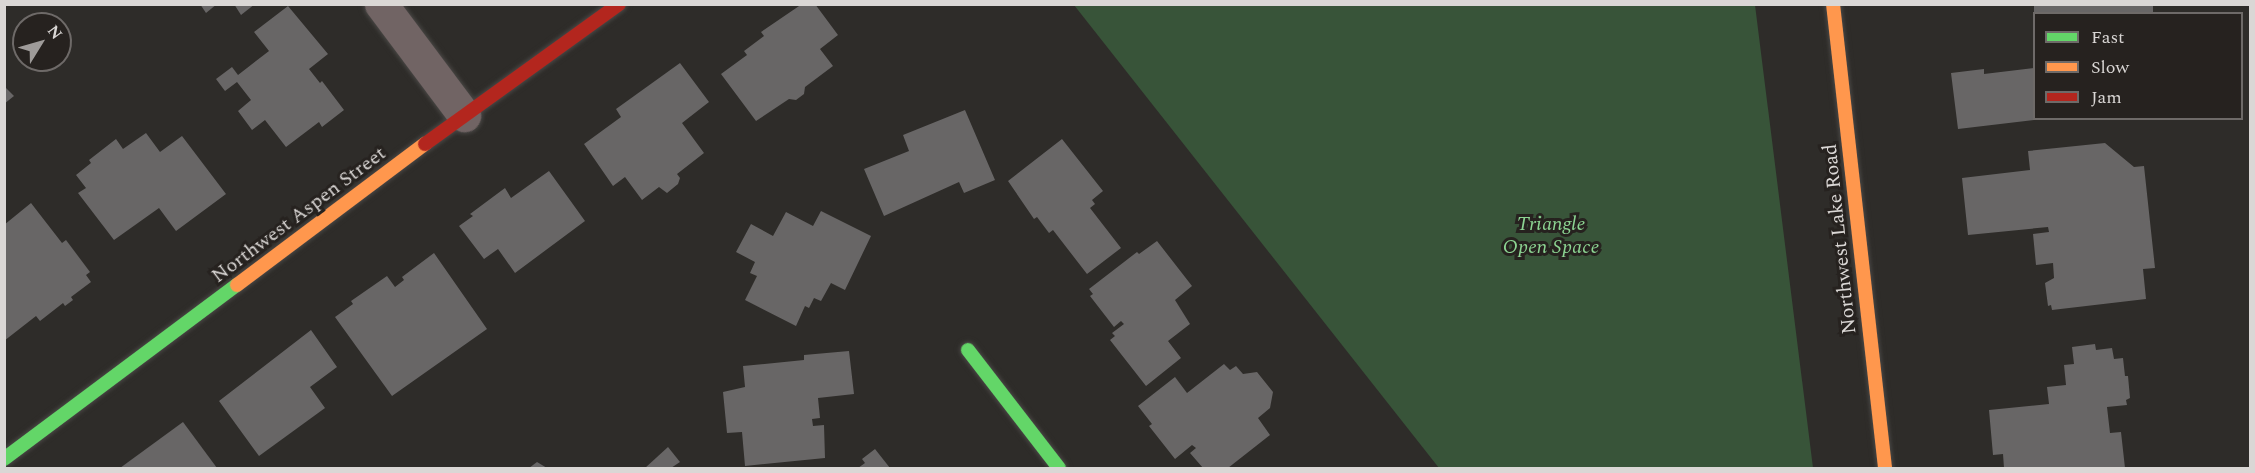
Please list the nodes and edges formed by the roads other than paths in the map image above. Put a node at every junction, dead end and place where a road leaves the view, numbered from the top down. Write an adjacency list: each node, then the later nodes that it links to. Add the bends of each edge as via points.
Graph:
1 (381, 4): 4 (street)
2 (619, 4): 4 (street, Northwest Aspen Street)
3 (1833, 4): 8 (street, Northwest Lake Road)
4 (464, 115): 6 (street, Northwest Aspen Street)
5 (968, 350): 7 (street)
6 (4, 459)
7 (1059, 468)
8 (1886, 468)

